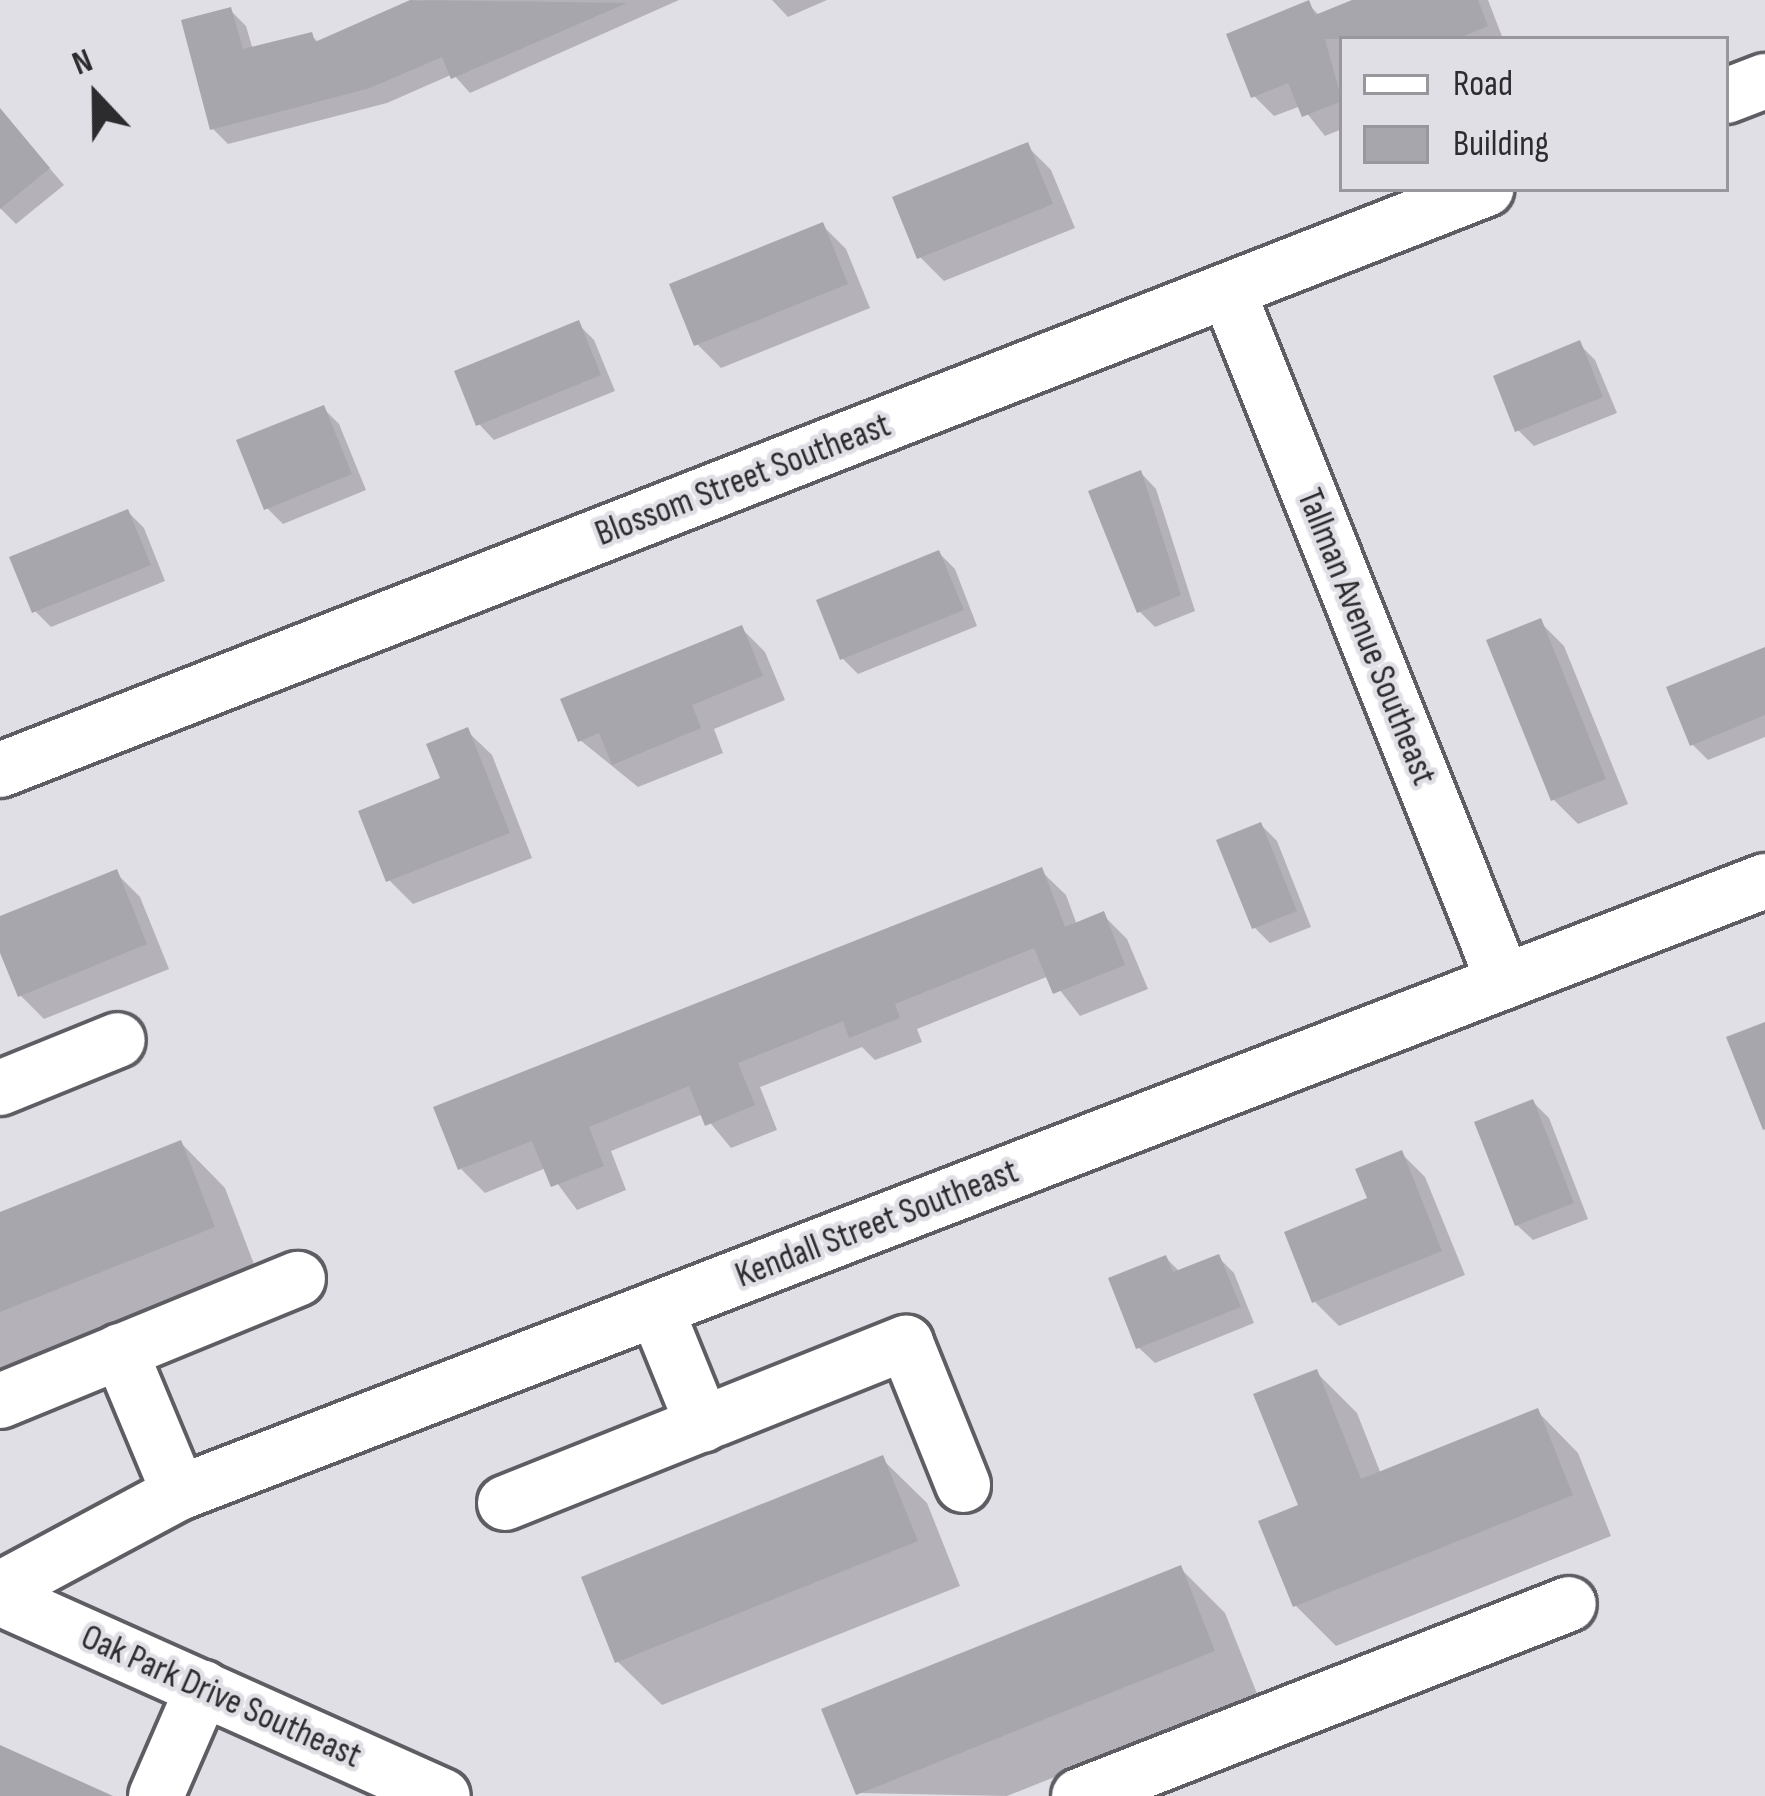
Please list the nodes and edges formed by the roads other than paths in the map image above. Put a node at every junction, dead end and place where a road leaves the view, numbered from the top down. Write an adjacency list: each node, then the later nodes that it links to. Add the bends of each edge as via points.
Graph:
1 (1765, 81): 2 (street)
2 (1729, 95)
3 (1478, 192): 4 (street, Blossom Street Southeast)
4 (1228, 291): 5 (street, Blossom Street Southeast); 7 (street, Tallman Avenue Southeast)
5 (0, 770)
6 (1765, 881): 7 (street, Kendall Street Southeast)
7 (1504, 982): 11 (street, Kendall Street Southeast)
8 (118, 1040): 9 (street)
9 (0, 1088)
10 (298, 1280): 12 (street)
11 (656, 1310): 14 (street); 16 (street, Kendall Street Southeast)
12 (120, 1352): 13 (street); 16 (street)
13 (0, 1401)
14 (703, 1425): 15 (street, via 906,1343); 17 (street)
15 (963, 1485)
16 (179, 1493): 18 (street, Kendall Street Southeast)
17 (505, 1503)
18 (0, 1593): 20 (street, Oak Park Drive Southeast)
19 (1569, 1604): 23 (street)
20 (202, 1688): 21 (street); 22 (street, Oak Park Drive Southeast)
21 (156, 1796)
22 (443, 1796)
23 (1078, 1796)

